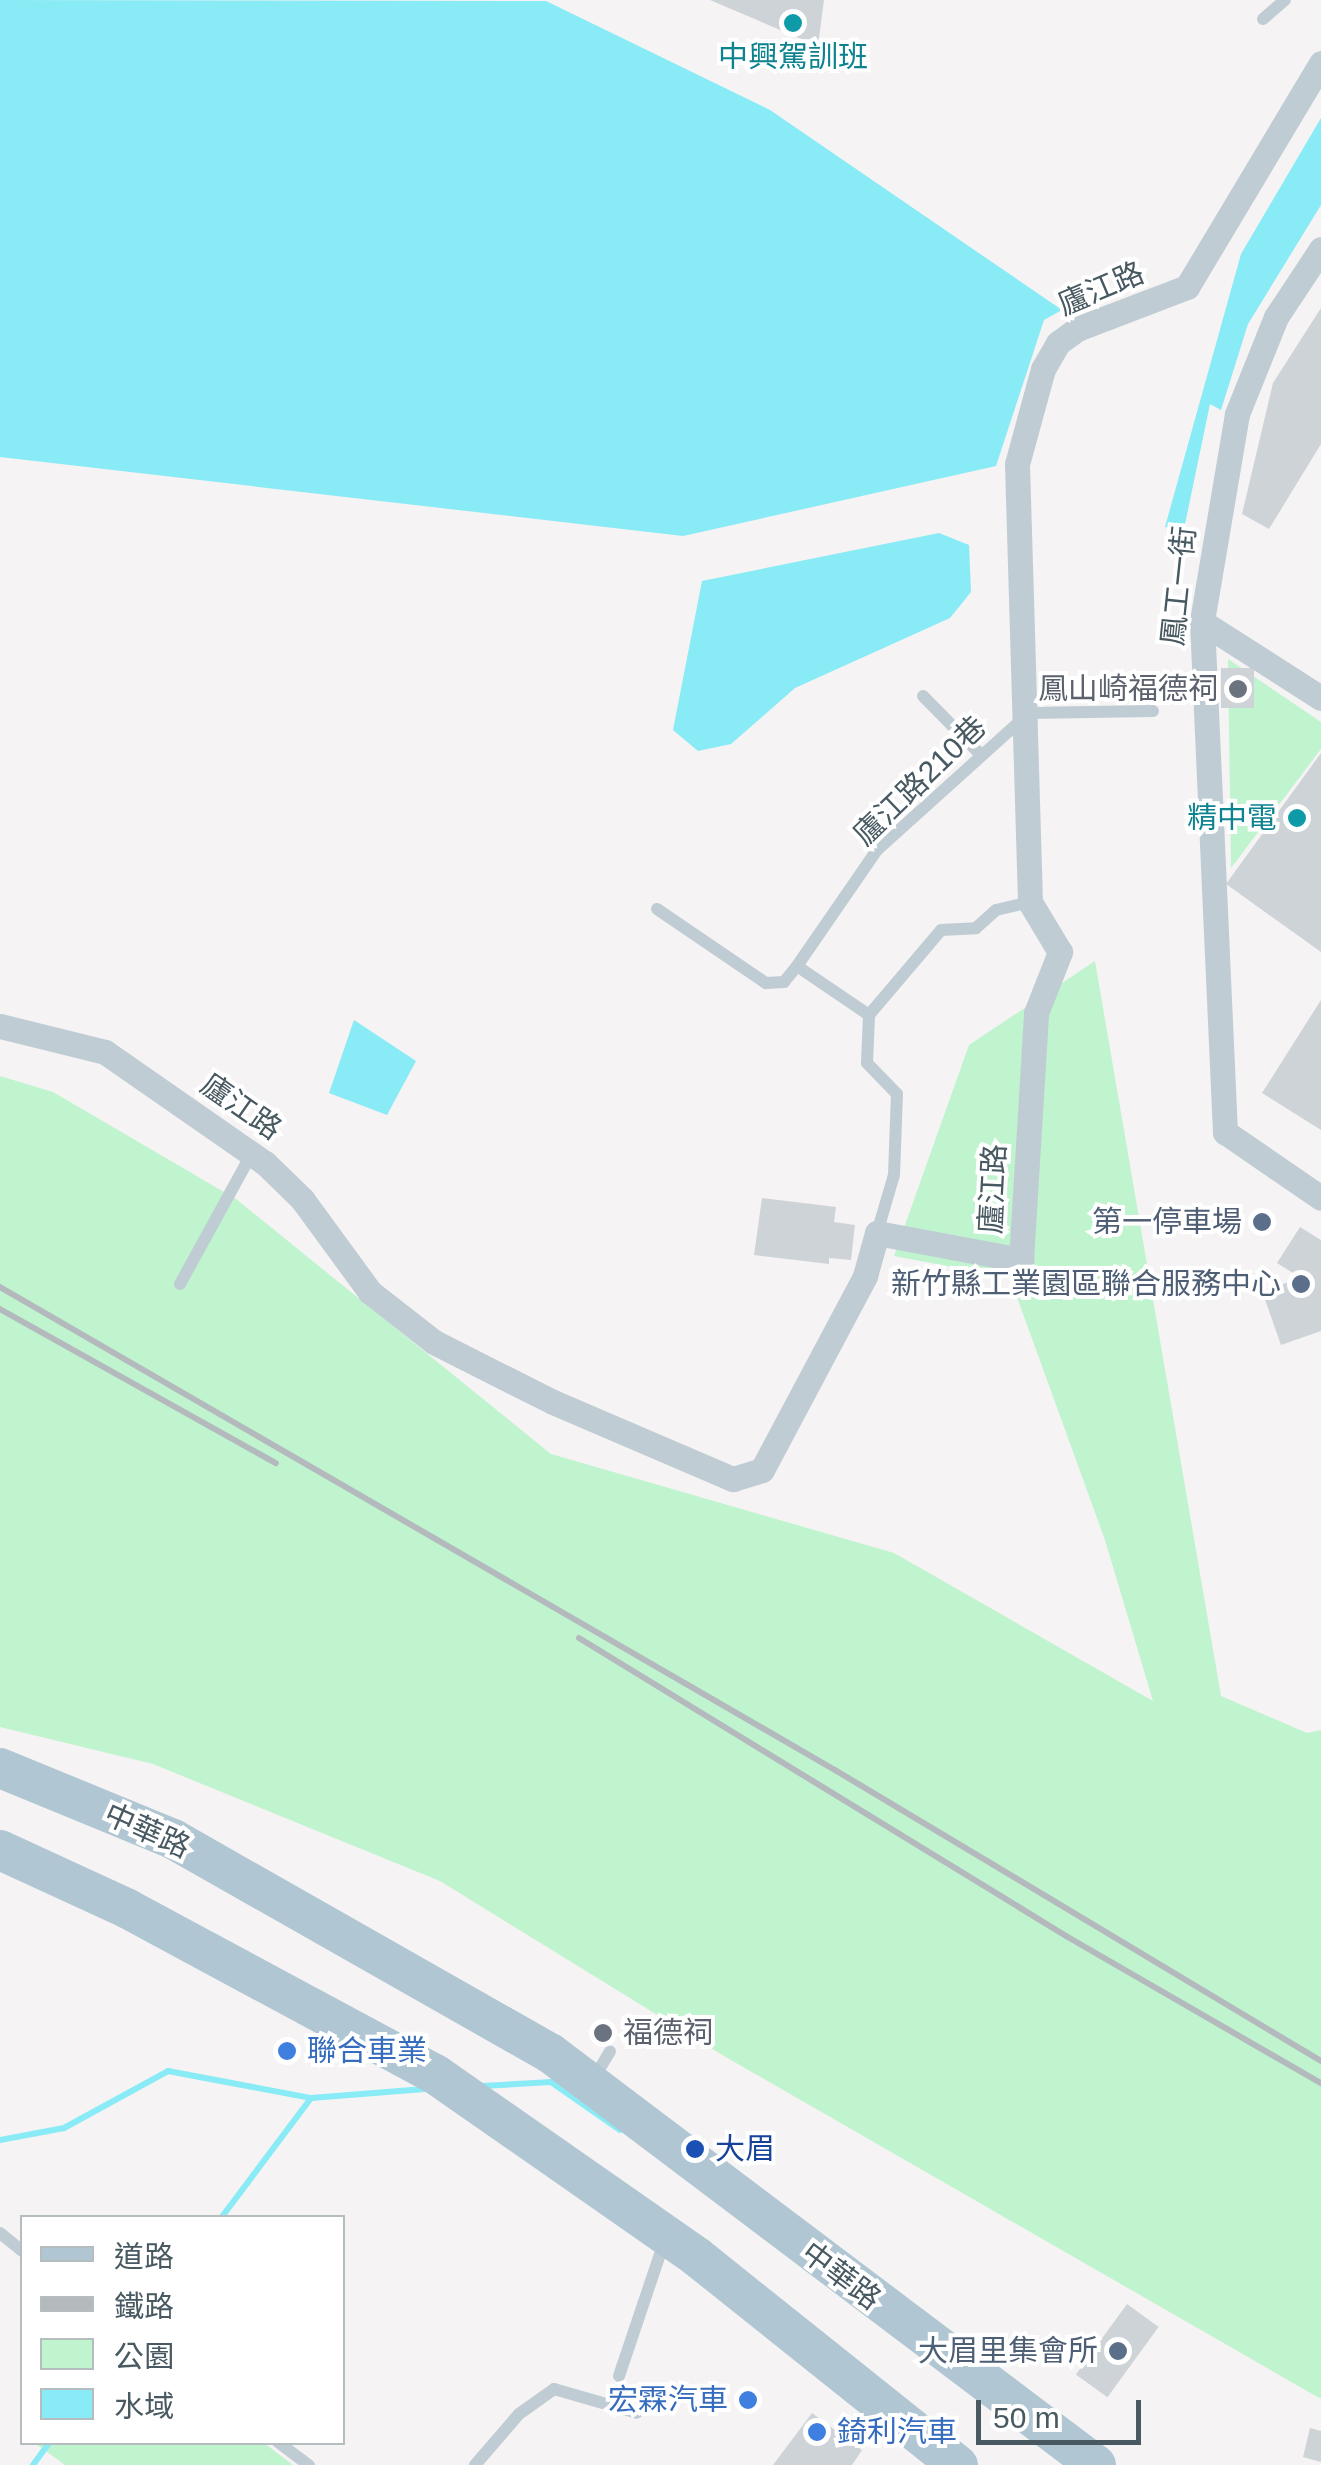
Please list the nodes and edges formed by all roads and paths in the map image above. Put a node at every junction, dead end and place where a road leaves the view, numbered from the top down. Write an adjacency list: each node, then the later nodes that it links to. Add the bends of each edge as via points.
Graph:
1 (1285, 0): 2 (lane)
2 (1263, 19)
3 (1321, 62): 9 (street, 廬江路, via 1186,287 1077,330 1058,343 1043,370 1018,464)
4 (1321, 249): 5 (street, 鳳工一街, via 1276,317 1236,414)
5 (1202, 622): 7 (street); 17 (street, 鳳工一街, via 1225,1132)
6 (923, 696): 10 (lane)
7 (1321, 698)
8 (1153, 711): 9 (lane)
9 (1029, 713): 10 (lane, 廬江路210巷); 11 (street, 廬江路)
10 (980, 754): 13 (lane, 廬江路210巷, via 877,850)
11 (1030, 902): 14 (lane, via 996,910 976,928 941,930); 18 (street, 廬江路, via 1060,952 1036,1012 1022,1260)
12 (657, 909): 13 (lane, via 766,983 784,982)
13 (798, 966): 14 (lane)
14 (869, 1015): 18 (lane, via 867,1063 897,1094 894,1176)
15 (0, 1026): 16 (street, 廬江路, via 105,1052)
16 (252, 1153): 18 (street, 廬江路, via 302,1199 370,1292 434,1342 733,1479 762,1470 779,1447 864,1276); 19 (lane)
17 (1321, 1198)
18 (877, 1233)
19 (180, 1284)
20 (0, 1768): 31 (main road, 中華路, via 173,1839 550,2053 602,2066 749,2197)
21 (6, 1859): 23 (main road, via 128,1909 435,2074)
22 (0, 2233): 24 (lane)
23 (666, 2235): 25 (lane); 30 (main road)
24 (20, 2249)
25 (619, 2376)
26 (637, 2413): 29 (lane, via 554,2389 519,2414)
27 (282, 2445): 28 (lane)
28 (309, 2465)
29 (475, 2465)
30 (958, 2465)
31 (1096, 2465)

